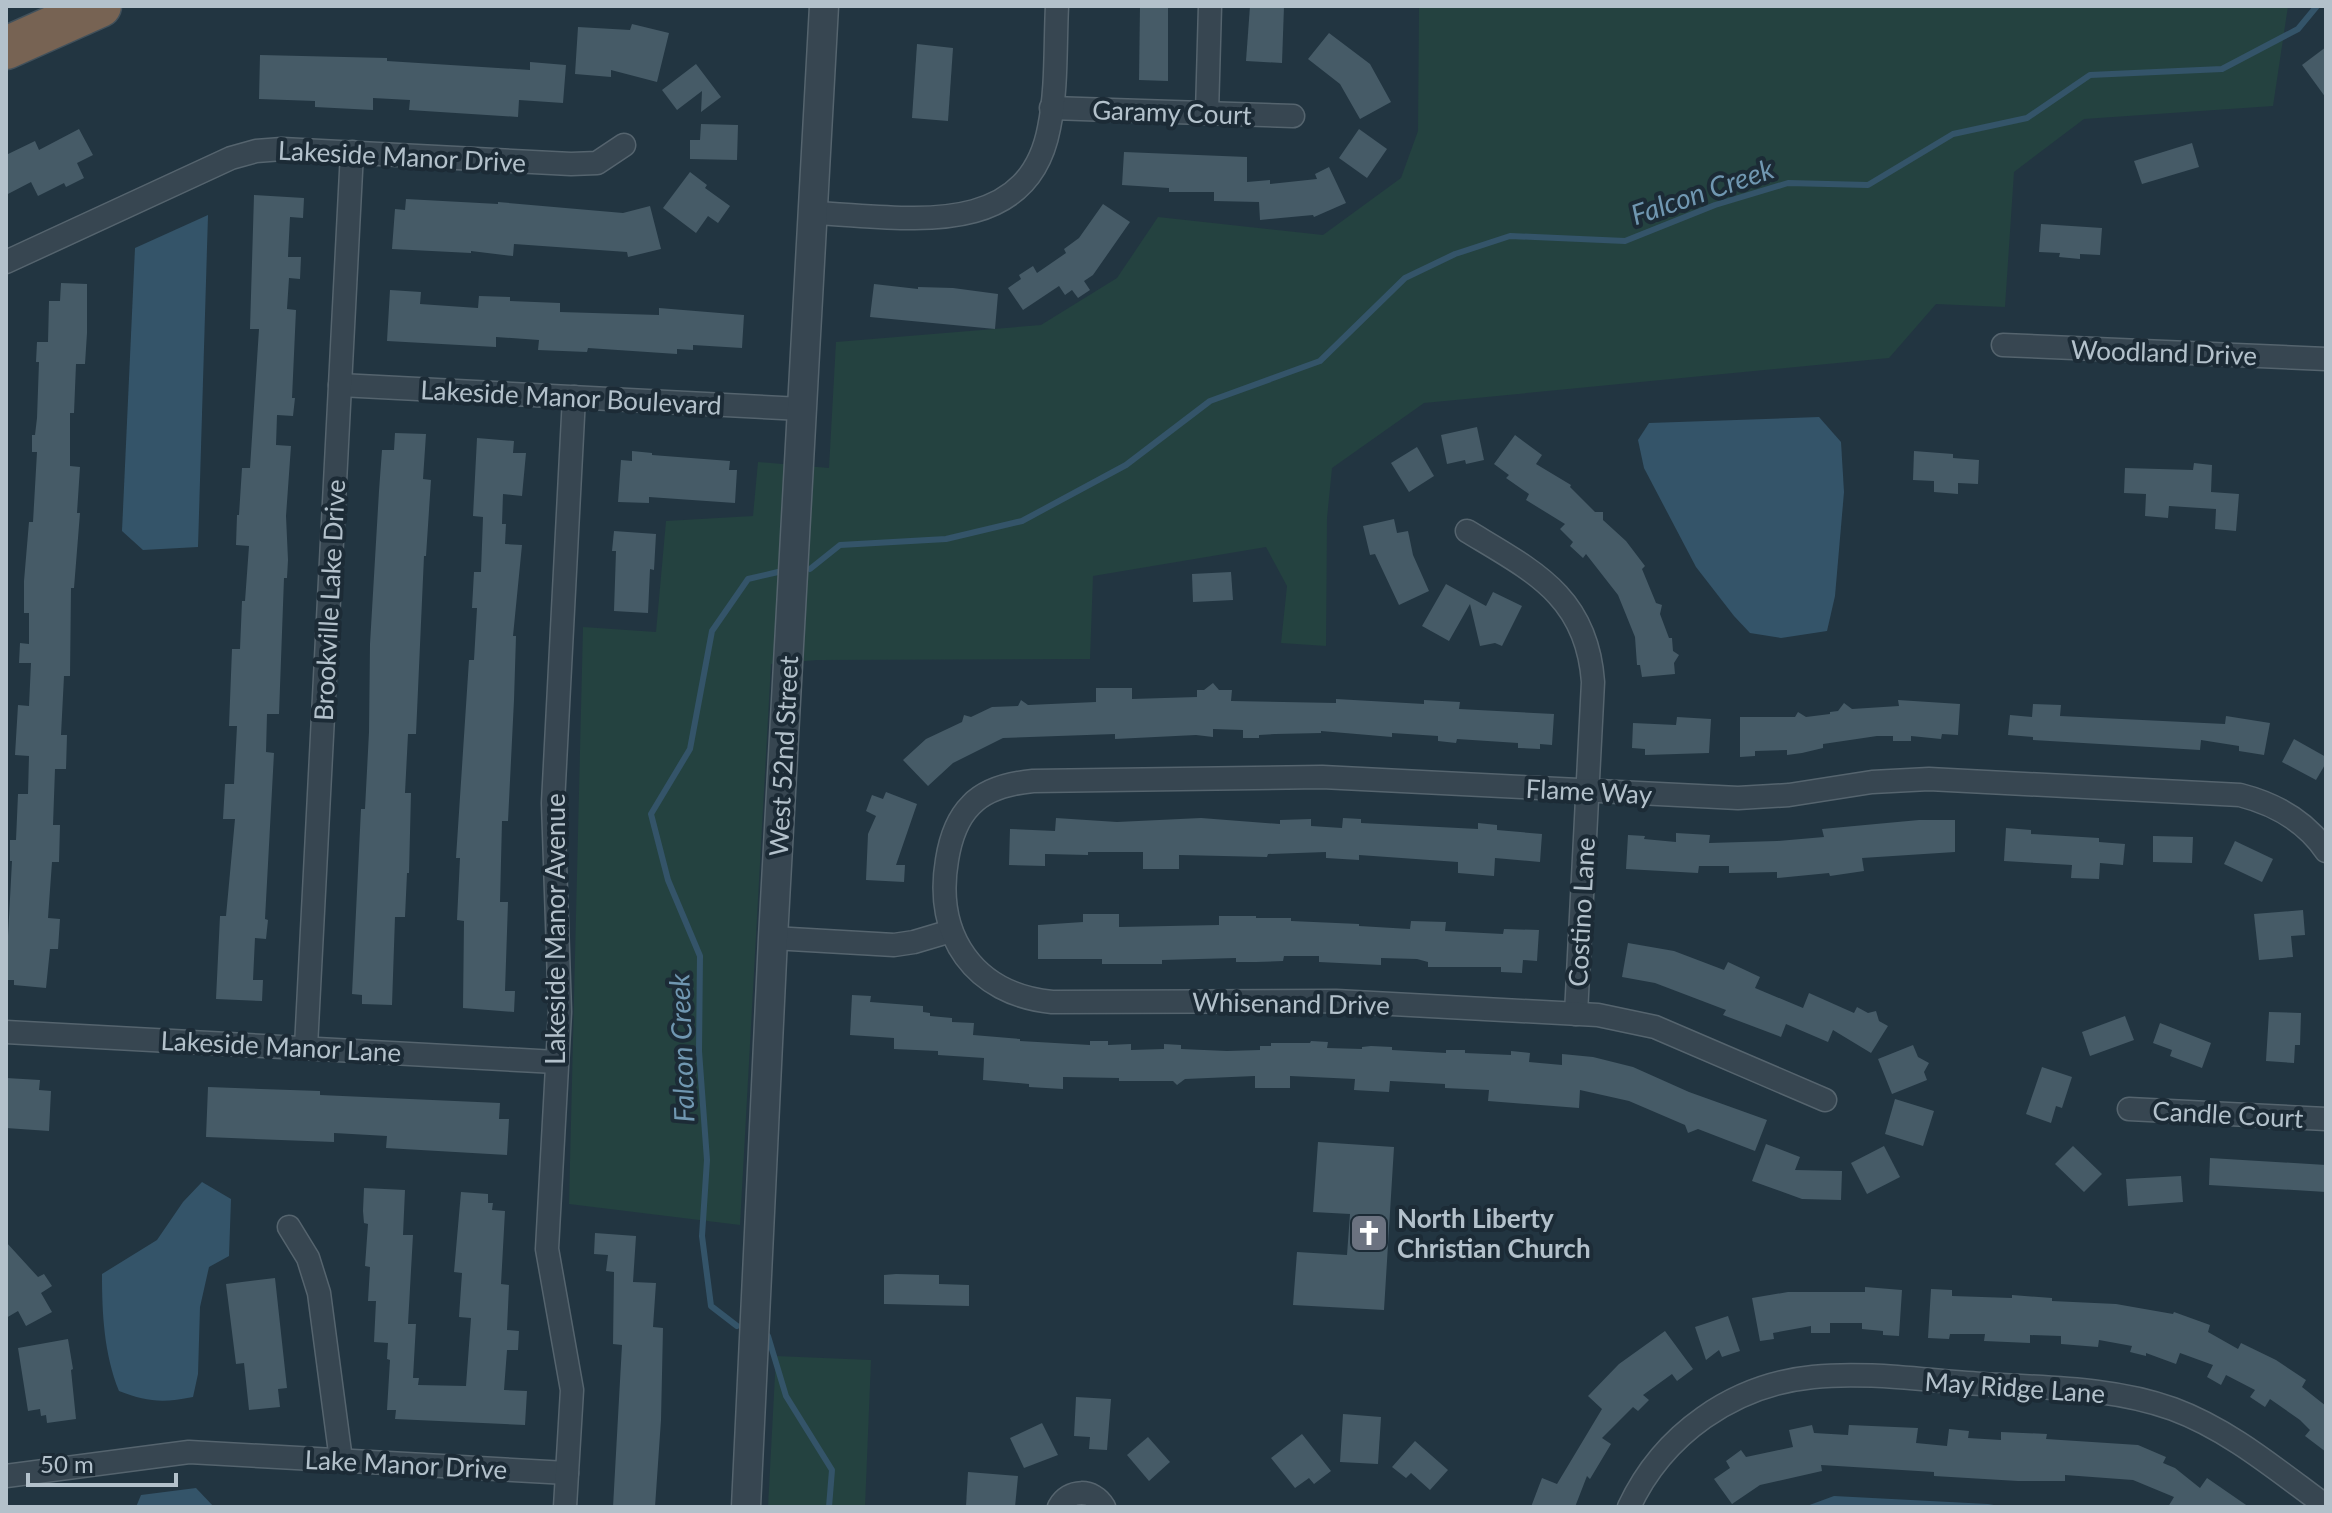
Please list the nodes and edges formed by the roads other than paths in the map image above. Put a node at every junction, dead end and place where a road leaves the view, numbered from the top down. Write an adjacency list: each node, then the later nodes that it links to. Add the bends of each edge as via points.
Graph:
1 (100, 6): 5 (highway)
2 (824, 6): 11 (street, West 52nd Street)
3 (1057, 6): 6 (street)
4 (1210, 6): 7 (street)
5 (6, 48)
6 (1051, 108): 7 (street, Garamy Court); 11 (street, via 1034,169 1018,188 987,209 938,218)
7 (1207, 113): 8 (street, Garamy Court)
8 (1293, 116)
9 (624, 145): 10 (street, Lakeside Manor Drive, via 597,163 571,164)
10 (352, 152): 12 (street, Lakeside Manor Drive, via 272,149 241,154); 15 (street, Brookville Lake Drive)
11 (813, 213): 17 (street, West 52nd Street)
12 (6, 262)
13 (2003, 345): 14 (street, Woodland Drive)
14 (2326, 359)
15 (340, 385): 16 (street, Lakeside Manor Boulevard); 25 (street, Brookville Lake Drive)
16 (574, 397): 17 (street, Lakeside Manor Boulevard); 26 (street, Lakeside Manor Avenue, via 553,803 560,1012)
17 (802, 409): 22 (street, West 52nd Street)
18 (1467, 531): 19 (street, Costino Lane, via 1543,579 1577,619 1593,682)
19 (1588, 790): 20 (street, Flame Way, via 1748,798 1929,779 2231,794 2291,816); 21 (street, Flame Way, via 1322,777 1013,784 972,804 953,836 943,894); 23 (street, Costino Lane)
20 (2326, 851)
21 (951, 931): 22 (street, via 894,945); 23 (street, Whisenand Drive, via 980,974 1011,994 1039,1001 1307,1001)
22 (773, 938): 36 (street, West 52nd Street)
23 (1576, 1014): 27 (street, Whisenand Drive, via 1655,1027)
24 (6, 1032): 25 (street, Lakeside Manor Lane)
25 (306, 1047): 26 (street, Lakeside Manor Lane)
26 (556, 1062): 32 (street, Lakeside Manor Avenue, via 547,1249 572,1390)
27 (1825, 1100)
28 (2129, 1109): 29 (street, Candle Court)
29 (2326, 1119)
30 (289, 1227): 31 (street, via 308,1258 321,1304)
31 (341, 1460): 32 (street, Lake Manor Drive); 33 (street, Lake Manor Drive, via 189,1452)
32 (567, 1473): 35 (street, Lakeside Manor Avenue)
33 (6, 1476)
34 (2326, 1506): 39 (street, May Ridge Lane, via 2232,1439 2174,1409 2110,1393 1820,1376 1748,1393 1685,1431 1660,1457)
35 (565, 1507)
36 (746, 1507)
37 (1059, 1507): 38 (street, via 1072,1494 1083,1492)
38 (1104, 1507)
39 (1629, 1507)

